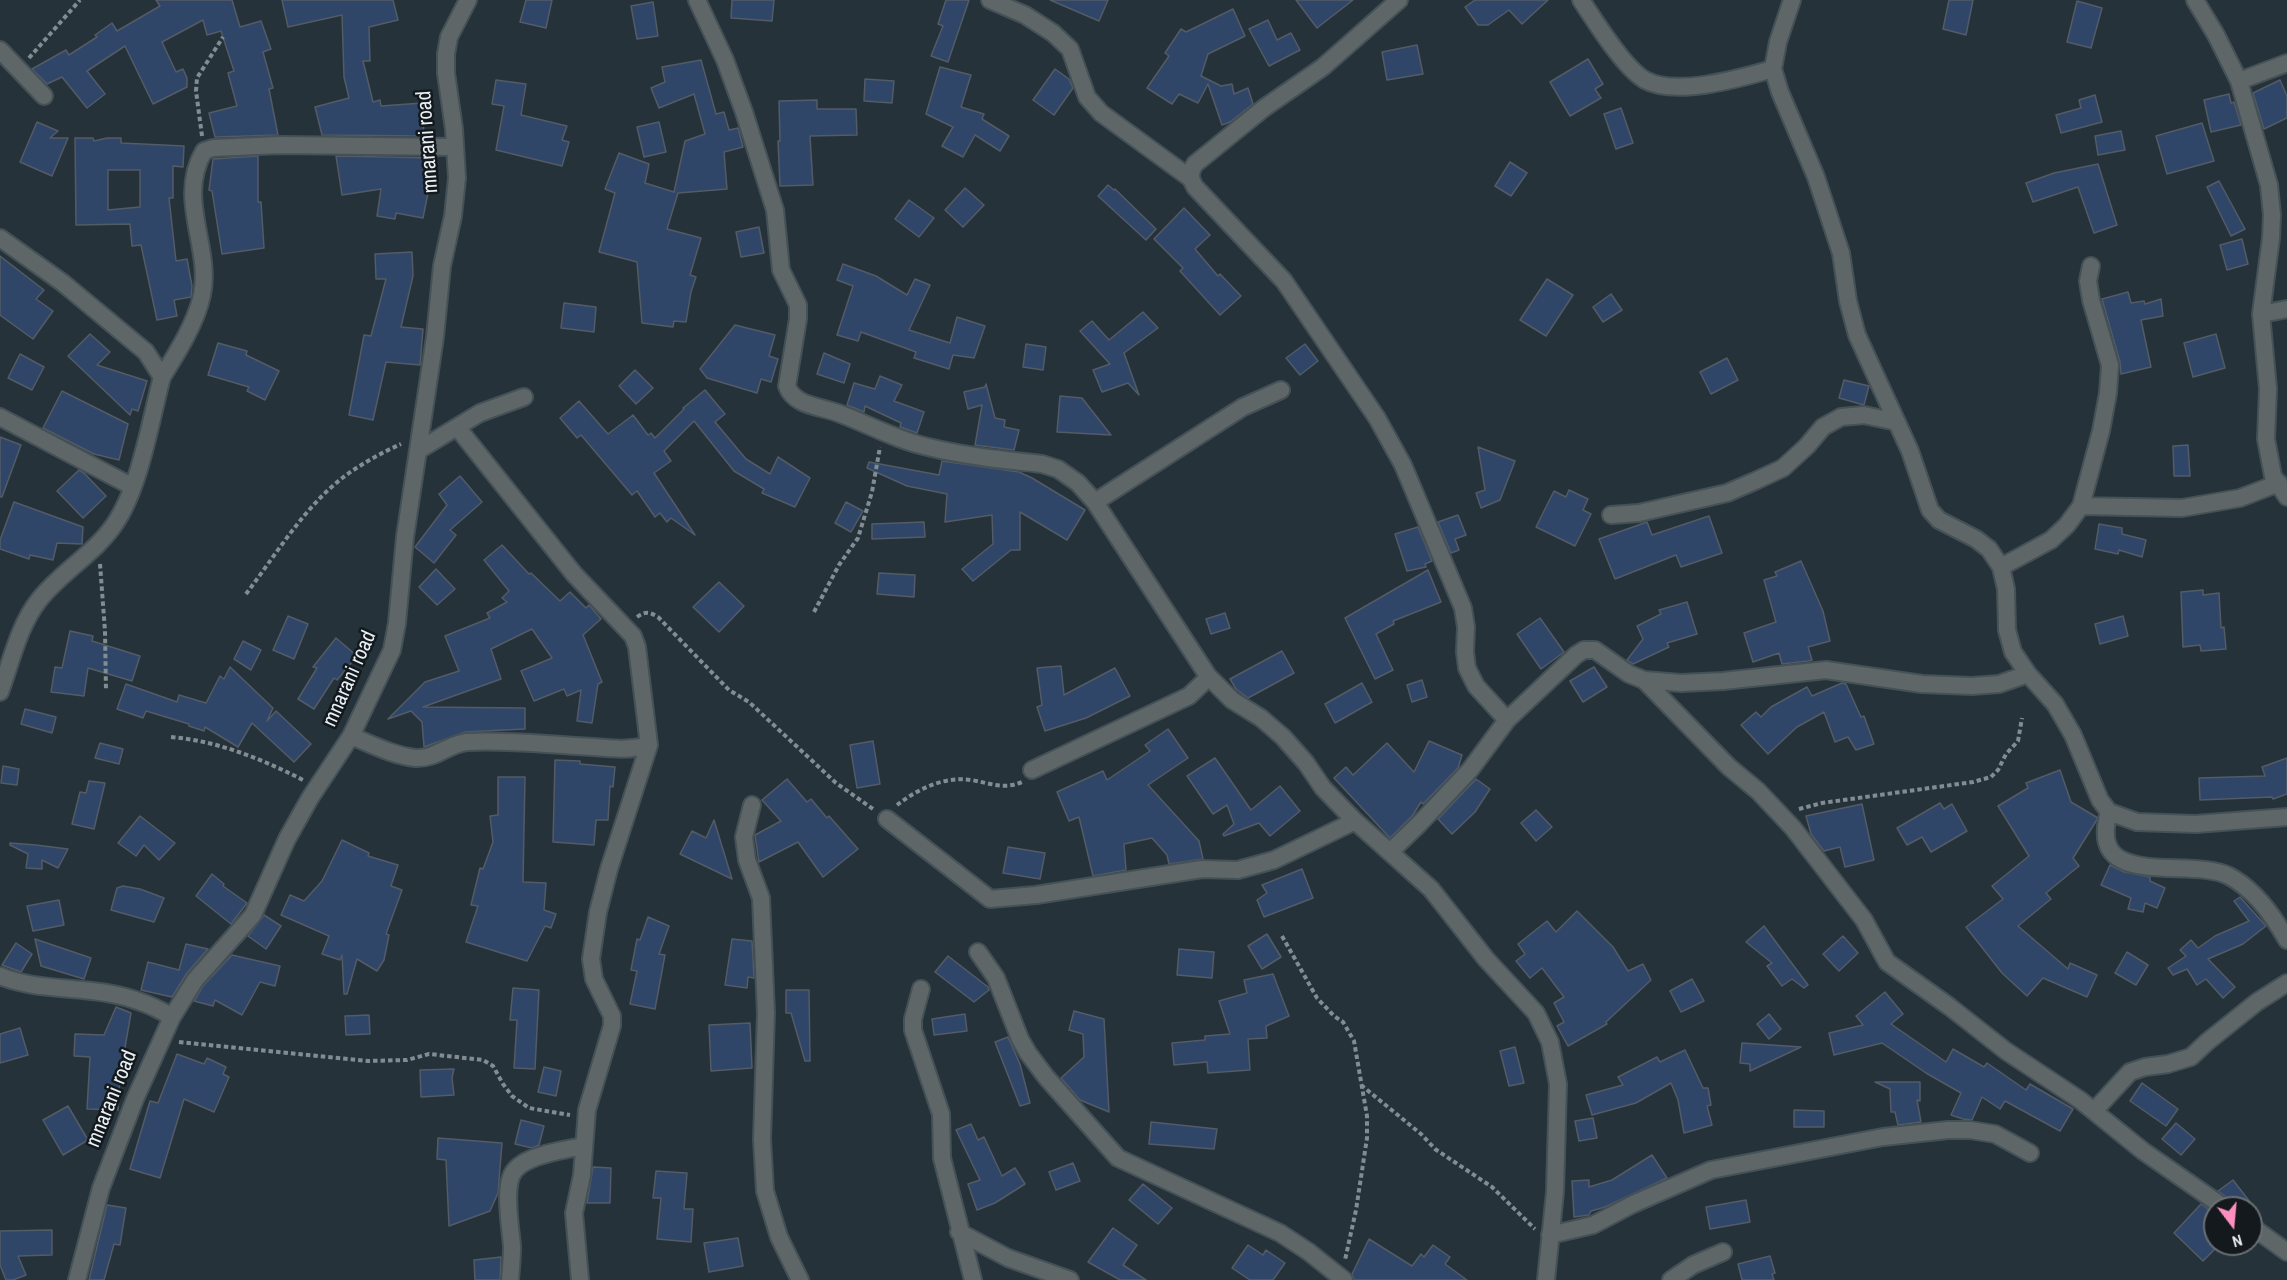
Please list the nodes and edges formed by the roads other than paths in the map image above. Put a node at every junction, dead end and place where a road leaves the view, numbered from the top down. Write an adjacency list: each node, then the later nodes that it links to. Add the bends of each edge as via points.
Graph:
1 (468, 0): 13 (street, mnarani road, via 449,37 446,54)
2 (697, 0): 28 (street, via 744,112 775,210 781,270 798,305 789,391 802,402 927,447 1058,469)
3 (990, 0): 14 (street, via 1053,33 1070,49 1087,97 1101,113)
4 (1400, 0): 14 (street, via 1323,67 1195,164)
5 (1581, 0): 10 (street, via 1621,56 1645,80 1666,86 1699,86)
6 (1792, 0): 10 (street)
7 (2195, 0): 11 (street)
8 (0, 50): 12 (street)
9 (2287, 63): 11 (street)
10 (1773, 69): 23 (street, via 1841,253 1857,335)
11 (2239, 81): 18 (street, via 2269,185 2272,215)
12 (44, 96)
13 (455, 147): 19 (street, via 280,145 204,151 197,166 193,210 203,269 202,295 185,339); 25 (street, mnarani road, via 453,216 442,266)
14 (1190, 178): 36 (street, via 1284,281 1377,417 1403,465 1463,608 1467,668 1476,686)
15 (0, 238): 19 (street, via 63,283 146,352)
16 (2091, 266): 29 (street, via 2091,300 2110,365 2101,431)
17 (2287, 309): 18 (street)
18 (2261, 314): 27 (street, via 2268,389 2266,439 2273,476)
19 (162, 377): 26 (street)
20 (1281, 390): 28 (street, via 1243,406)
21 (524, 397): 24 (street, via 480,413)
22 (0, 417): 26 (street)
23 (1897, 422): 30 (street, via 1864,415 1841,417 1823,427 1783,468 1727,493 1639,513); 31 (street, via 1930,510 1939,520 1989,549)
24 (457, 427): 25 (street); 38 (street, via 574,574 633,636)
25 (420, 443): 37 (street, mnarani road, via 392,650)
26 (133, 487): 35 (street, via 114,525 39,600 25,623)
27 (2283, 490): 29 (street, via 2182,508)
28 (1095, 502): 33 (street)
29 (2081, 507): 31 (street, via 2050,540)
30 (1611, 515)
31 (2001, 567): 32 (street, via 2007,630 2013,652)
32 (2028, 674): 34 (street, via 1999,684 1972,686 1922,684 1826,670 1723,681); 41 (street, via 2055,704)
33 (1209, 677): 39 (street, via 1189,696); 44 (street, via 1232,700 1282,737)
34 (1644, 680): 36 (street, via 1595,650 1584,650); 52 (street, via 1781,814 1857,911 1887,962)
35 (0, 692)
36 (1507, 720): 45 (street, via 1470,770)
37 (351, 736): 38 (street, via 413,758 436,755 464,742 615,750); 51 (street, mnarani road, via 287,839 253,915 195,980)
38 (649, 745): 53 (street, via 598,912 591,959 594,979 612,1016 612,1026 587,1110)
39 (1032, 770)
40 (752, 805): 65 (street, via 744,837 747,860 761,898 766,1013 762,1139 765,1191 779,1237)
41 (2109, 812): 42 (street, via 2137,822 2168,824); 46 (street, via 2105,826 2112,854 2128,864 2206,869 2229,876 2252,894)
42 (2287, 817)
43 (886, 819): 44 (street, via 990,899 1202,869 1238,870 1274,860)
44 (1356, 821): 45 (street)
45 (1391, 851): 58 (street, via 1431,889 1486,959 1536,1013 1550,1042 1558,1084)
46 (2287, 940)
47 (978, 952): 61 (street, via 996,978 1028,1053 1118,1158 1280,1233)
48 (0, 976): 51 (street, via 152,1004)
49 (2287, 983): 52 (street, via 2257,1002 2191,1057 2130,1072)
50 (921, 989): 56 (street, via 912,1019 913,1030 941,1114 942,1158)
51 (172, 1017): 62 (street, mnarani road, via 101,1188)
52 (2094, 1111): 55 (street)
53 (584, 1146): 63 (street, via 549,1153 515,1168 509,1202); 64 (street, via 574,1213)
54 (2030, 1153): 58 (street, via 1995,1134 1970,1130 1873,1138 1711,1170 1593,1225)
55 (2208, 1196)
56 (959, 1232): 66 (street); 67 (street, via 1008,1258)
57 (2263, 1234): 59 (street)
58 (1550, 1238): 68 (street)
59 (2287, 1251)
60 (1723, 1252): 69 (street)
61 (1343, 1279)
62 (77, 1280)
63 (510, 1280)
64 (580, 1280)
65 (800, 1280)
66 (973, 1280)
67 (1070, 1280)
68 (1546, 1280)
69 (1671, 1280)

